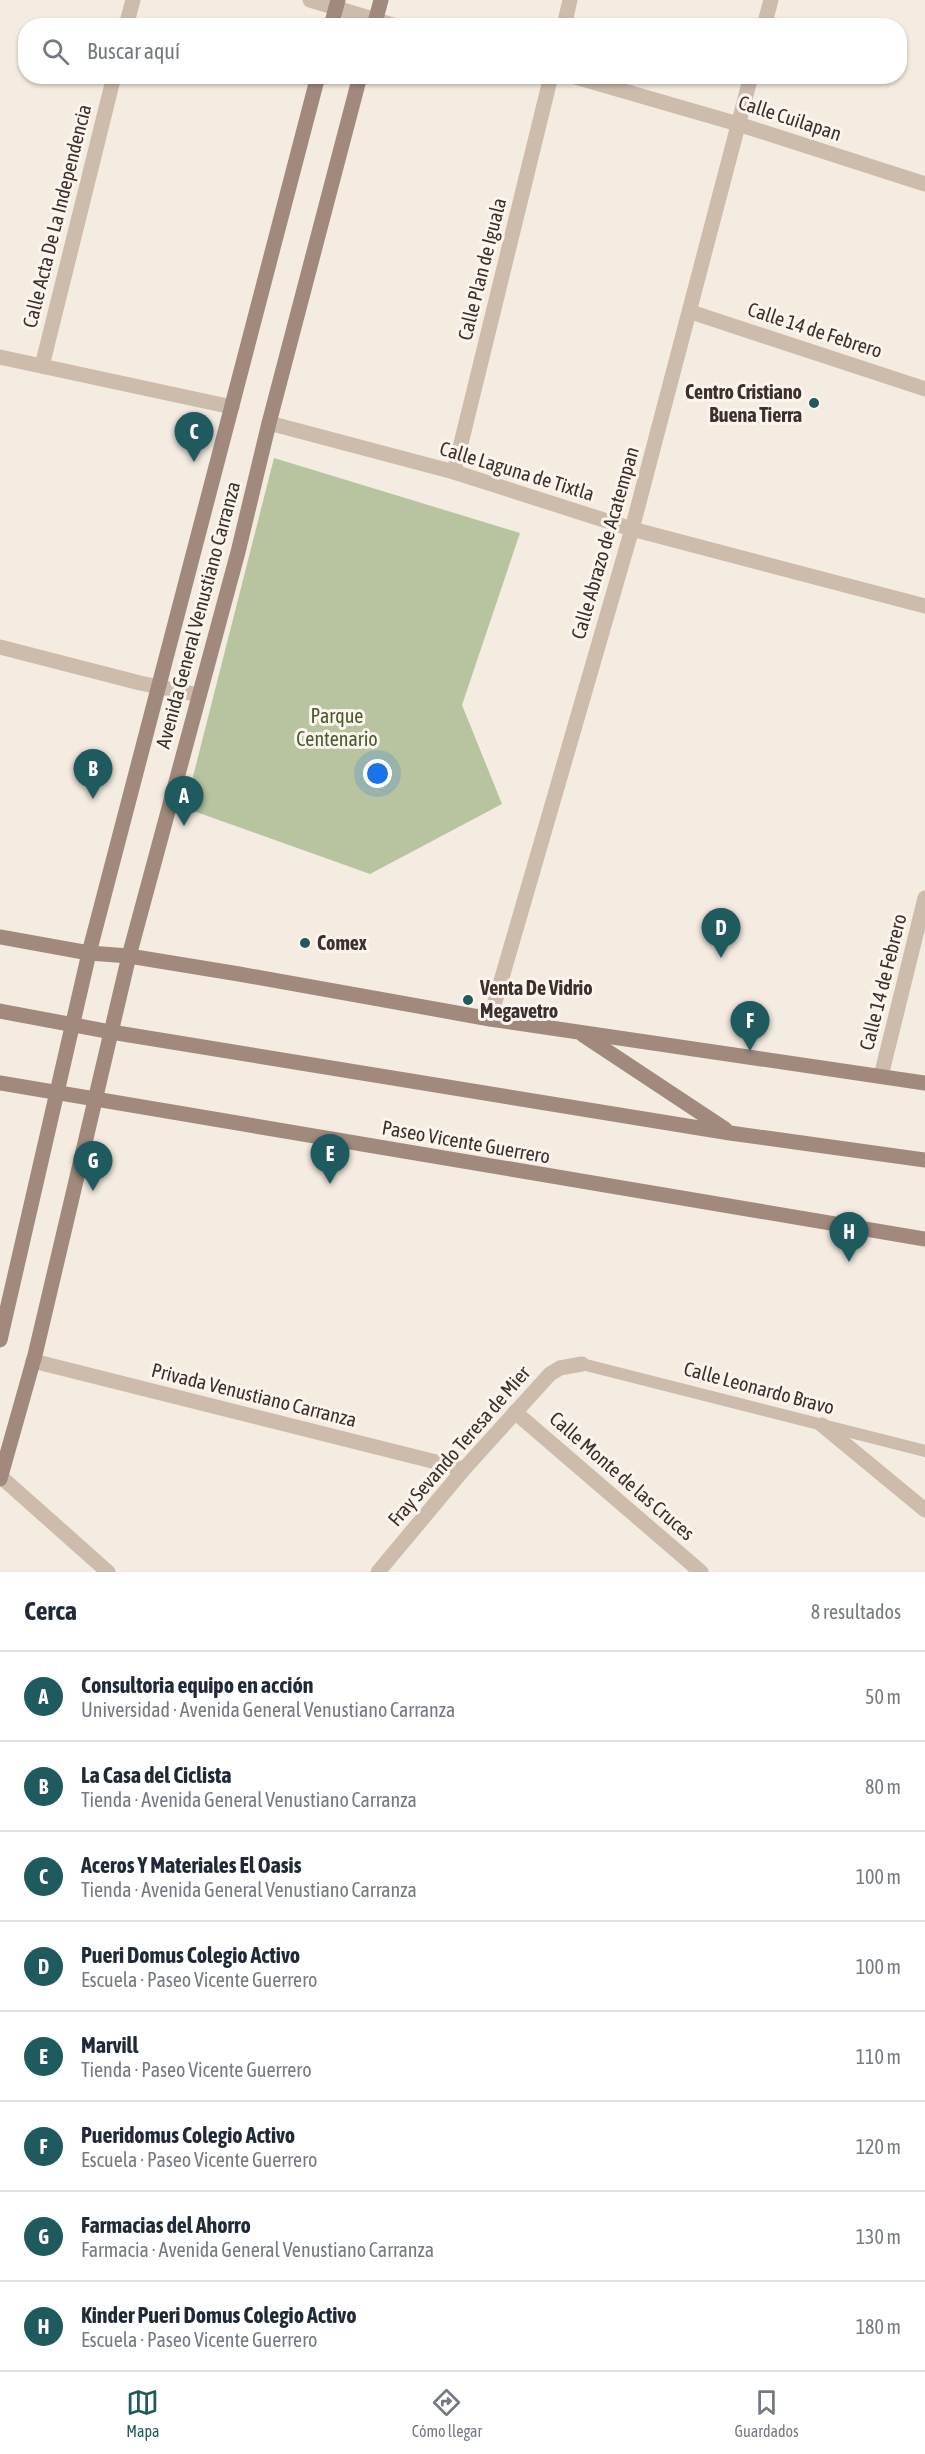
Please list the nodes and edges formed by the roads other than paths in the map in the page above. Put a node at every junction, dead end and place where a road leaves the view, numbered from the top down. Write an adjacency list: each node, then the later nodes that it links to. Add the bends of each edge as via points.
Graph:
1 (133, 0): 7 (street)
2 (310, 0): 6 (street)
3 (381, 0): 9 (main road)
4 (570, 0): 10 (street)
5 (771, 0): 11 (street)
6 (337, 4): 8 (street)
7 (128, 18)
8 (367, 18)
9 (376, 18)
10 (566, 18)
11 (766, 18)
12 (112, 84): 22 (street, Calle Acta De La Independencia)
13 (316, 84): 24 (main road, Avenida General Venustiano Carranza)
14 (358, 84): 25 (main road, Avenida General Venustiano Carranza)
15 (549, 84): 26 (street, Calle Plan de Iguala)
16 (600, 84): 18 (street, Calle Cuilapan)
17 (749, 84): 18 (street, Calle Abrazo de Acatempan)
18 (738, 124): 19 (street, Calle Cuilapan); 20 (street, Calle Abrazo de Acatempan)
19 (925, 184)
20 (691, 312): 23 (street, Calle 14 de Febrero); 27 (street, Calle Abrazo de Acatempan)
21 (0, 357): 22 (street)
22 (42, 366): 24 (street)
23 (925, 389)
24 (232, 407): 30 (main road, Avenida General Venustiano Carranza)
25 (269, 423): 26 (street, Calle Laguna de Tixtla); 31 (main road, Avenida General Venustiano Carranza)
26 (454, 472): 27 (street, Calle Laguna de Tixtla)
27 (632, 529): 28 (street, Calle Laguna de Tixtla); 37 (street, Calle Abrazo de Acatempan)
28 (925, 606)
29 (0, 647): 30 (street)
30 (160, 687): 31 (street); 34 (main road, Avenida General Venustiano Carranza)
31 (199, 695): 35 (main road, Avenida General Venustiano Carranza)
32 (925, 898): 41 (street, Calle 14 de Febrero)
33 (0, 937): 34 (main road)
34 (89, 953): 35 (main road); 38 (main road, Avenida General Venustiano Carranza)
35 (129, 956): 37 (main road); 39 (main road, Avenida General Venustiano Carranza)
36 (0, 1011): 38 (main road)
37 (490, 1019): 40 (main road)
38 (73, 1024): 39 (main road); 44 (main road, Avenida General Venustiano Carranza)
39 (111, 1032): 45 (main road, Avenida General Venustiano Carranza); 46 (main road)
40 (579, 1032): 41 (main road); 46 (main road)
41 (881, 1076): 43 (main road)
42 (0, 1083): 44 (main road, Paseo Vicente Guerrero)
43 (925, 1083)
44 (55, 1094): 45 (main road, Paseo Vicente Guerrero); 49 (main road, Avenida General Venustiano Carranza)
45 (96, 1101): 48 (main road, Paseo Vicente Guerrero); 50 (main road, Avenida General Venustiano Carranza)
46 (730, 1133): 47 (main road)
47 (925, 1160)
48 (925, 1239)
49 (0, 1340)
50 (33, 1361): 55 (street, Privada Venustiano Carranza); 56 (main road, Avenida General Venustiano Carranza)
51 (582, 1364): 52 (street, Fray Sevando Teresa de Mier, via 550,1374); 53 (lane, Calle Leonardo Bravo)
52 (515, 1412): 55 (street, Fray Sevando Teresa de Mier); 60 (street, Calle Monte de las Cruces)
53 (822, 1425): 54 (lane, Calle Leonardo Bravo); 57 (street)
54 (925, 1451)
55 (464, 1469): 58 (street, Fray Sevando Teresa de Mier)
56 (0, 1477): 59 (street)
57 (925, 1510)
58 (386, 1569)
59 (108, 1572)
60 (701, 1572)

